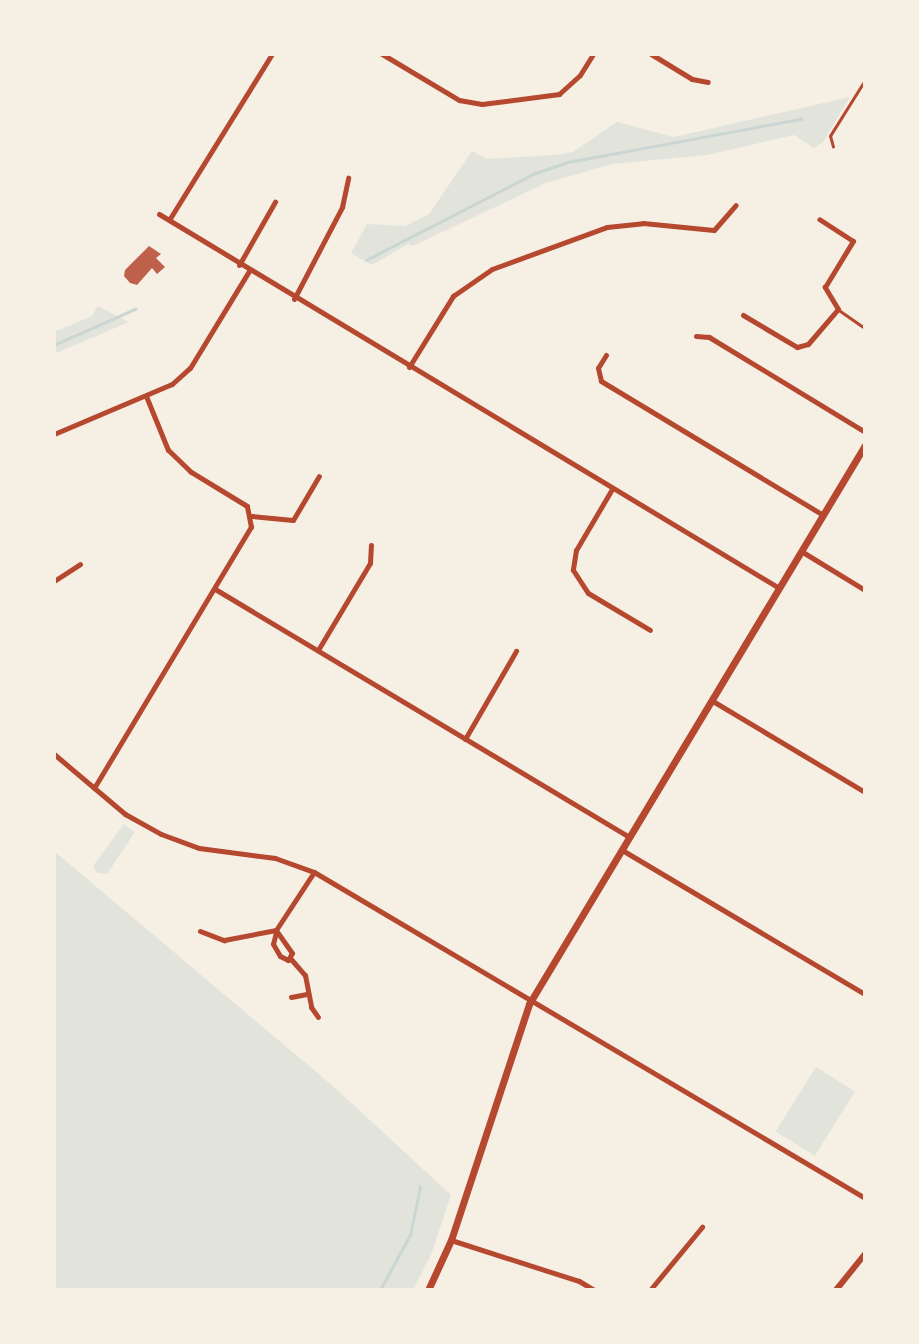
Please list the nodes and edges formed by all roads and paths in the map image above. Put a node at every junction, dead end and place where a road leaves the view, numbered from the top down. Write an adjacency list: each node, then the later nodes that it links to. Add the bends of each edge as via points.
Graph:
1 (272, 54): 13 (street)
2 (383, 54): 3 (street, via 459,100 482,104 559,94 580,75)
3 (593, 54)
4 (651, 54): 6 (street, via 692,79)
5 (865, 79): 7 (lane, via 830,136)
6 (708, 82)
7 (833, 147)
8 (348, 178): 16 (street, via 342,206)
9 (275, 202): 14 (street)
10 (736, 205): 22 (street, via 714,230 643,223 607,227 492,269 453,296)
11 (159, 214): 13 (street)
12 (819, 219): 17 (street, via 853,241 825,287)
13 (169, 220): 14 (street)
14 (239, 265): 15 (street)
15 (249, 271): 16 (street); 23 (street, via 190,368 172,384)
16 (294, 299): 22 (street)
17 (838, 309): 18 (street, via 808,344 797,347); 19 (lane)
18 (743, 315)
19 (865, 328)
20 (696, 337): 24 (street, via 709,337)
21 (606, 355): 29 (street, via 598,368 601,381)
22 (409, 367): 28 (street)
23 (146, 396): 25 (street); 30 (street, via 168,450 180,464 241,502)
24 (865, 432)
25 (54, 434)
26 (865, 444): 29 (main road)
27 (319, 476): 30 (street, via 293,520)
28 (612, 489): 35 (street); 38 (street, via 576,550 573,570 588,593)
29 (823, 515): 32 (main road)
30 (252, 516): 36 (street, via 251,527)
31 (371, 545): 39 (street, via 370,563)
32 (801, 551): 35 (main road); 37 (street)
33 (80, 564): 34 (street)
34 (54, 580)
35 (779, 588): 41 (main road)
36 (215, 589): 39 (street); 44 (street)
37 (865, 590)
38 (650, 629)
39 (318, 650): 42 (street)
40 (516, 651): 42 (street)
41 (711, 700): 45 (street); 46 (main road)
42 (465, 739): 46 (street)
43 (54, 754): 44 (street)
44 (94, 788): 48 (street, via 125,814 178,841 260,854)
45 (865, 792)
46 (629, 837): 47 (main road)
47 (622, 850): 53 (street); 55 (main road)
48 (314, 872): 50 (street); 55 (street)
49 (200, 931): 50 (street, via 224,940)
50 (276, 931): 51 (street, via 292,953); 51 (street, via 276,951 283,959)
51 (290, 958): 52 (street, via 305,975)
52 (307, 994): 54 (street); 56 (street)
53 (865, 995)
54 (291, 998)
55 (532, 999): 57 (street); 59 (main road)
56 (318, 1017)
57 (865, 1198)
58 (702, 1227): 63 (street)
59 (451, 1240): 61 (main road); 62 (street, via 579,1280)
60 (865, 1254): 64 (street)
61 (428, 1290)
62 (594, 1290)
63 (650, 1290)
64 (836, 1290)

